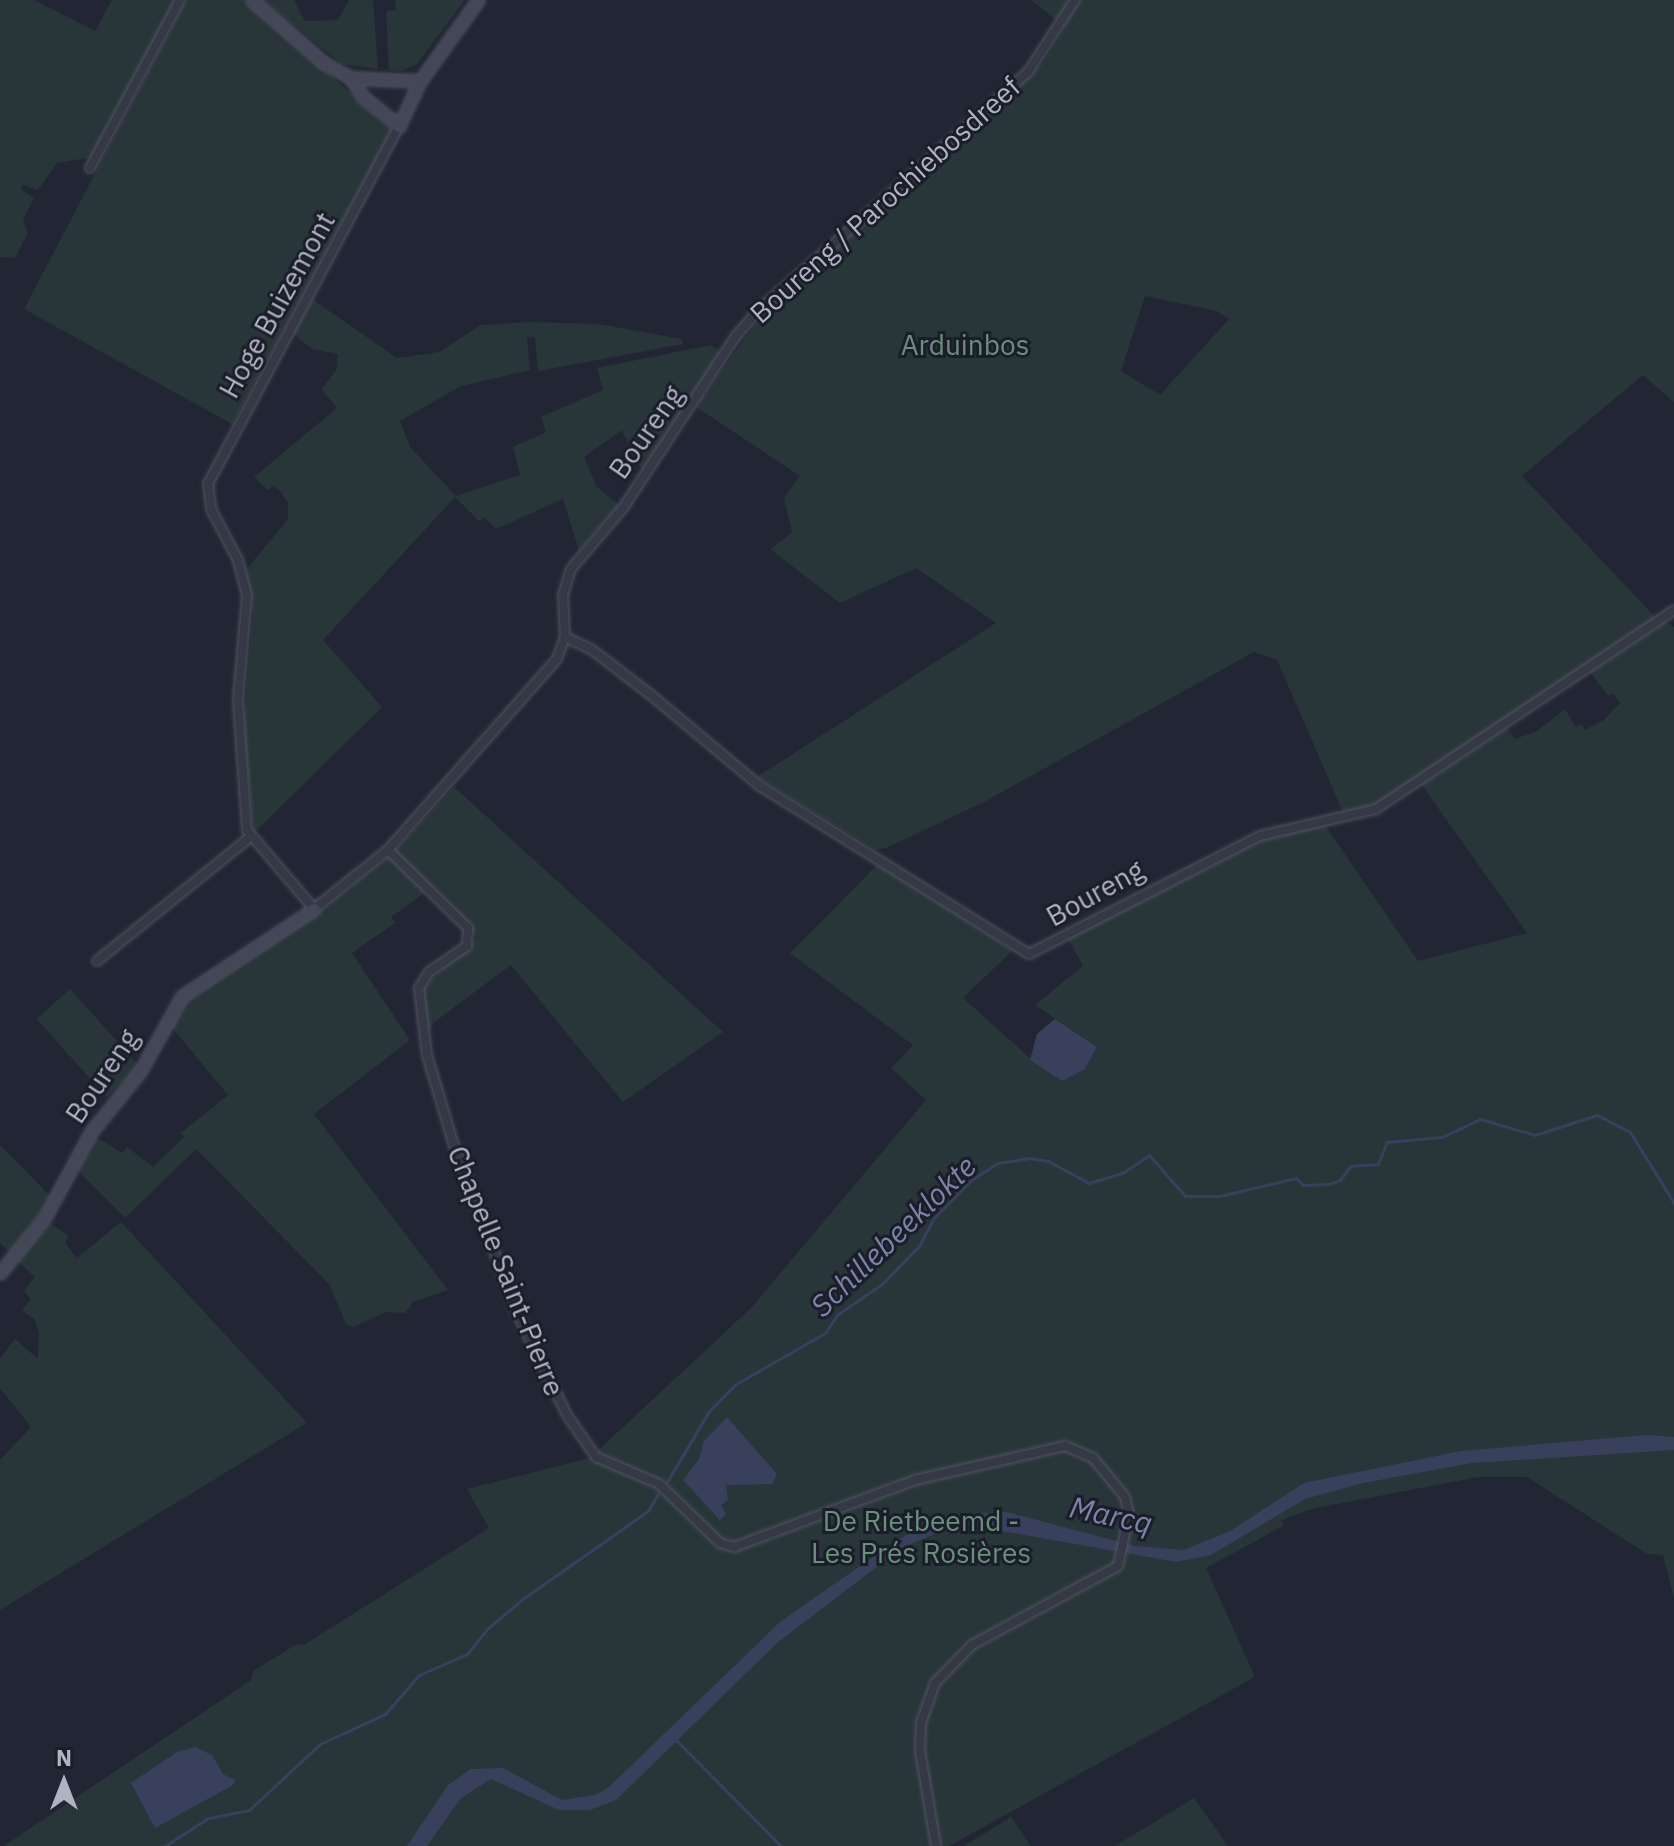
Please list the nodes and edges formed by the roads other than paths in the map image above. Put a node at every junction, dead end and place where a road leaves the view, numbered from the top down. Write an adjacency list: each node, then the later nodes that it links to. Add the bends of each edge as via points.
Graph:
1 (180, 0): 8 (street)
2 (252, 0): 5 (street, via 324,63)
3 (478, 0): 6 (street, Hoge Buizemont)
4 (1075, 0): 9 (street, Boureng / Parochiebosdreef, via 1035,64)
5 (351, 78): 6 (street); 7 (street, via 362,96)
6 (420, 81): 7 (street, Hoge Buizemont)
7 (399, 126): 12 (street, Hoge Buizemont, via 211,472 211,509 238,560 247,595 238,701)
8 (90, 168)
9 (736, 336): 11 (street, Boureng, via 623,508 571,569 563,595)
10 (1674, 610): 11 (street, Boureng, via 1376,809 1260,836 1029,954 760,786 639,686)
11 (565, 637): 13 (street, Boureng, via 557,659)
12 (250, 837): 14 (street); 15 (street)
13 (388, 850): 14 (street, Boureng); 17 (street, Chapelle Saint-Pierre, via 468,928 467,946 420,984 417,1005 427,1055 453,1142 518,1315 567,1415 596,1457 659,1484 720,1543 734,1547 915,1480 1073,1447 1093,1458 1125,1497 1127,1530 1120,1562 989,1634 942,1672 920,1737)
14 (314, 909): 16 (street, Boureng, via 205,978 174,1005 141,1070 91,1132 45,1217)
15 (97, 961)
16 (0, 1273)
17 (936, 1846)

